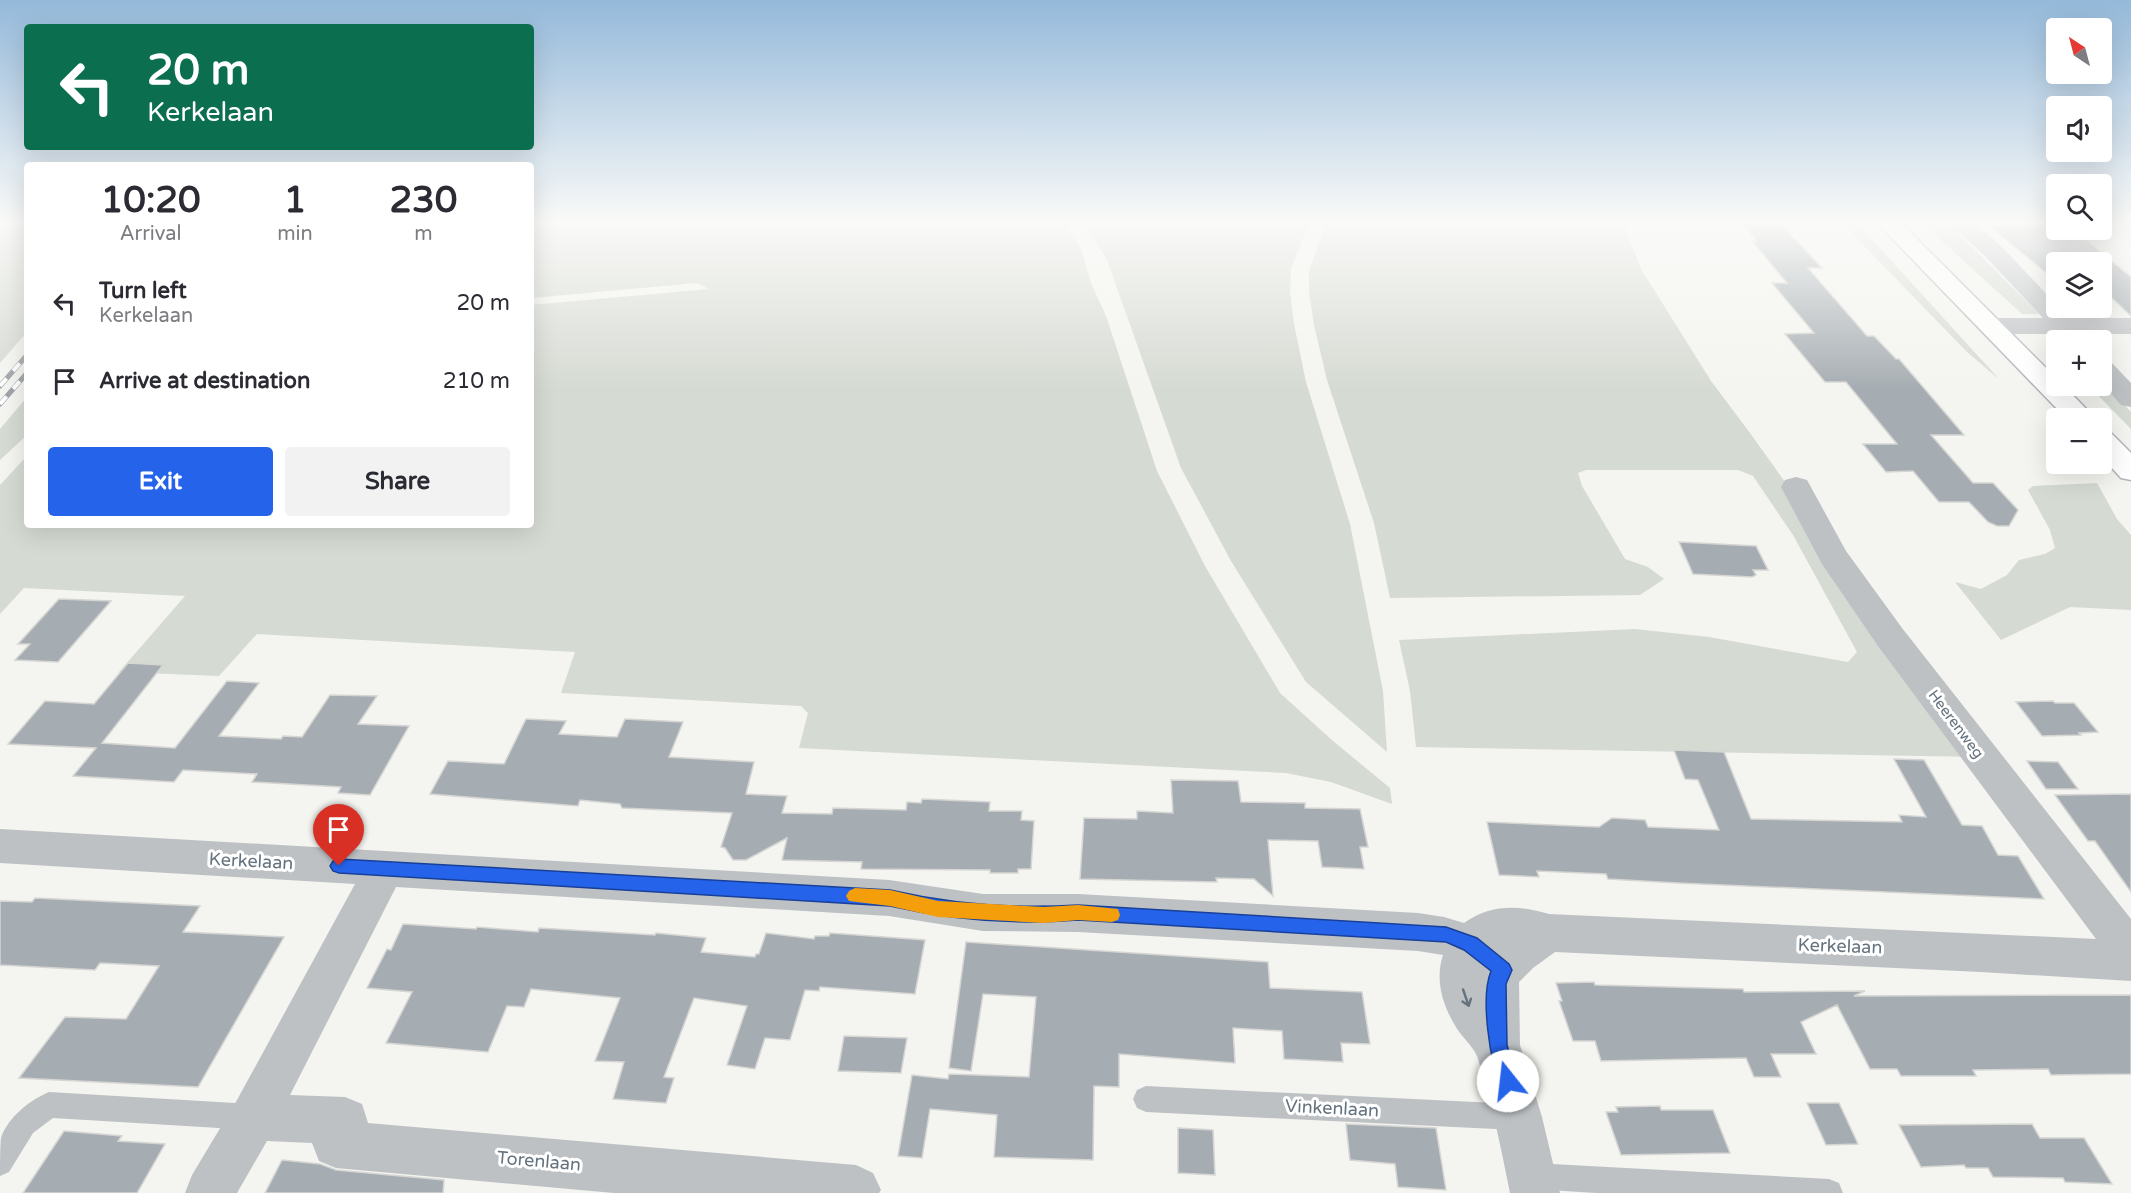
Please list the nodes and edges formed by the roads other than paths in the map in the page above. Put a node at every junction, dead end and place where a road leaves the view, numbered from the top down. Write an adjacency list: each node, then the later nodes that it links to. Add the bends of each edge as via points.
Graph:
1 (1944, 279): 3 (main road)
2 (2019, 279): 5 (street)
3 (1992, 326): 7 (street); 10 (main road)
4 (2131, 326): 6 (street)
5 (2067, 330)
6 (2101, 330)
7 (2046, 331)
8 (2112, 379): 9 (street)
9 (2131, 399)
10 (2071, 408)
11 (2112, 451): 12 (main road)
12 (2131, 471)
13 (1796, 487): 16 (street, Heerenweg, via 1833,556 1890,638)
14 (0, 846): 15 (street, Kerkelaan)
15 (384, 868): 17 (street, Kerkelaan, via 890,898 950,910 1078,913 1446,934); 20 (street)
16 (2131, 952)
17 (1487, 957): 18 (street, Kerkelaan, via 1519,954 1549,933); 21 (street, via 1498,975 1497,1045)
18 (2131, 961)
19 (1146, 1099): 21 (lane, Vinkenlaan)
20 (254, 1117): 22 (lane, Torenlaan, via 49,1104 24,1124); 25 (street, Torenlaan, via 345,1121 336,1144); 26 (street)
21 (1518, 1117): 23 (street)
22 (0, 1163)
23 (1533, 1185): 24 (lane)
24 (1600, 1186): 27 (lane)
25 (856, 1190)
26 (210, 1193)
27 (1829, 1193)

